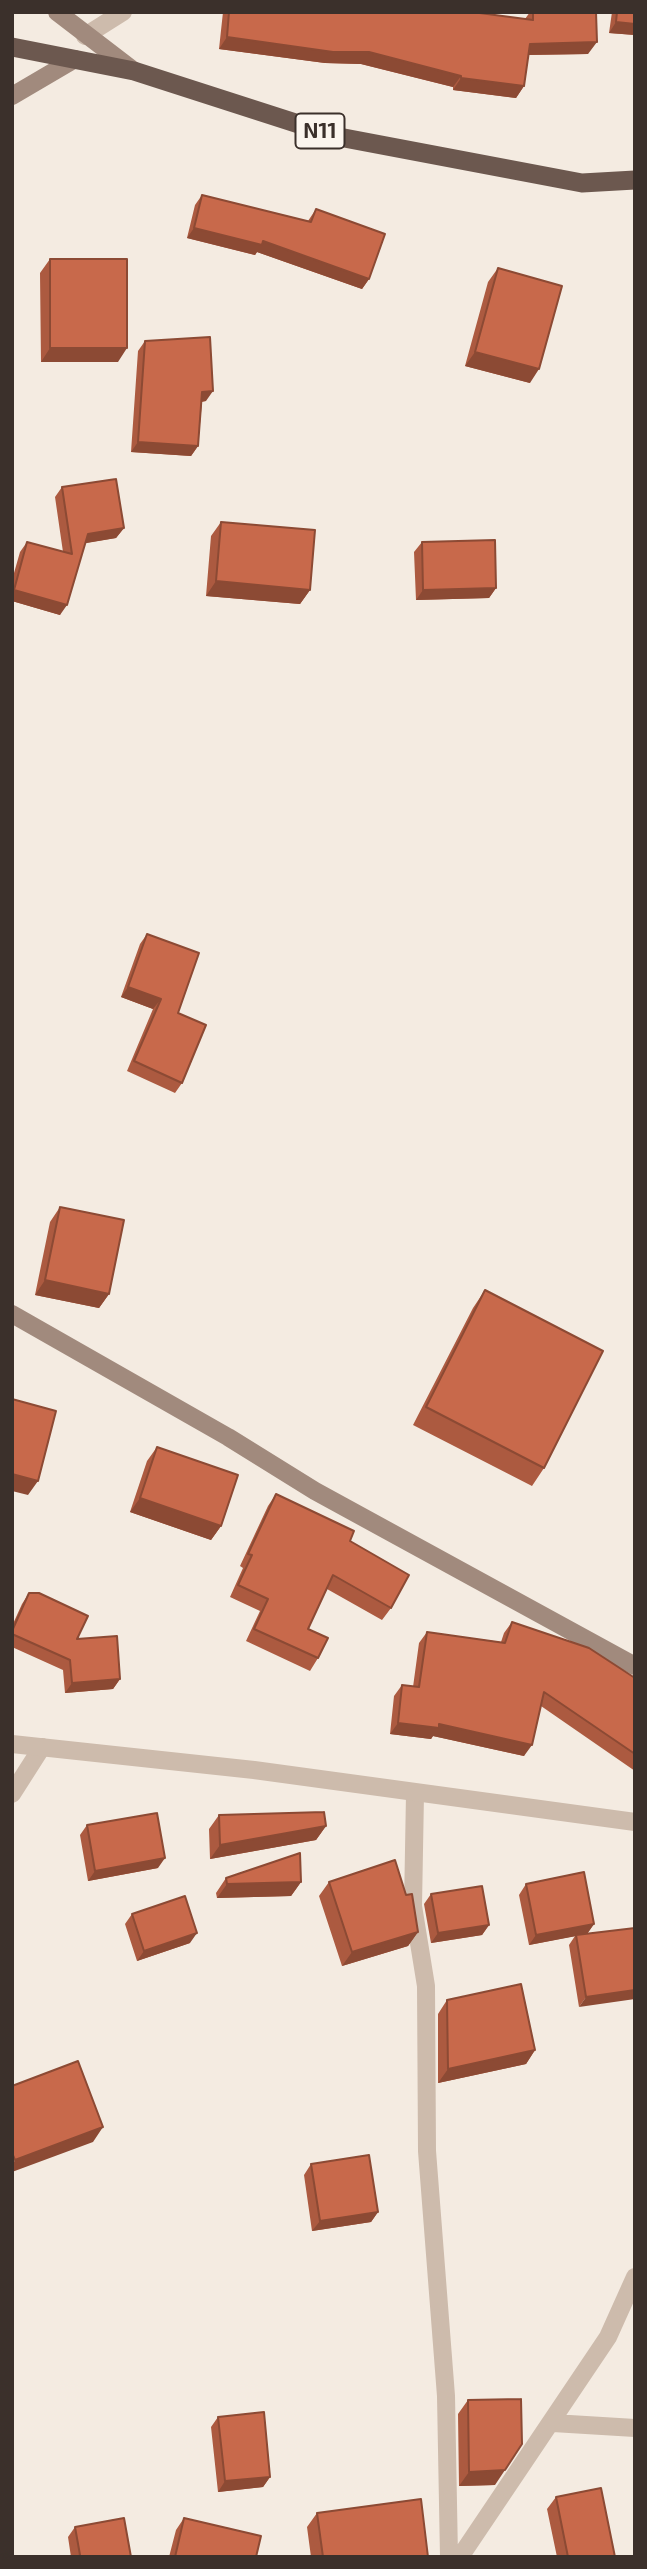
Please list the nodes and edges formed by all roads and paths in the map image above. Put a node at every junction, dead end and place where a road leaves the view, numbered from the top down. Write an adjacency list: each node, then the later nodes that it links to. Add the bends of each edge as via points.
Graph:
1 (57, 12): 3 (main road)
2 (123, 12): 3 (street)
3 (85, 36): 6 (main road)
4 (12, 47): 5 (highway, N11)
5 (75, 59): 6 (highway, N11); 7 (main road)
6 (134, 71): 8 (highway, N11, via 339,137 582,183)
7 (12, 96)
8 (635, 180)
9 (12, 1314): 10 (main road, via 315,1491)
10 (635, 1666)
11 (12, 1744): 12 (street)
12 (42, 1747): 13 (street); 14 (street, via 254,1770)
13 (12, 1794)
14 (415, 1794): 15 (street); 19 (street, via 413,1906 426,1986 427,2151 446,2396)
15 (635, 1822)
16 (635, 2277): 17 (street, via 608,2337)
17 (553, 2423): 18 (street); 20 (street)
18 (635, 2428)
19 (449, 2557)
20 (460, 2557)

